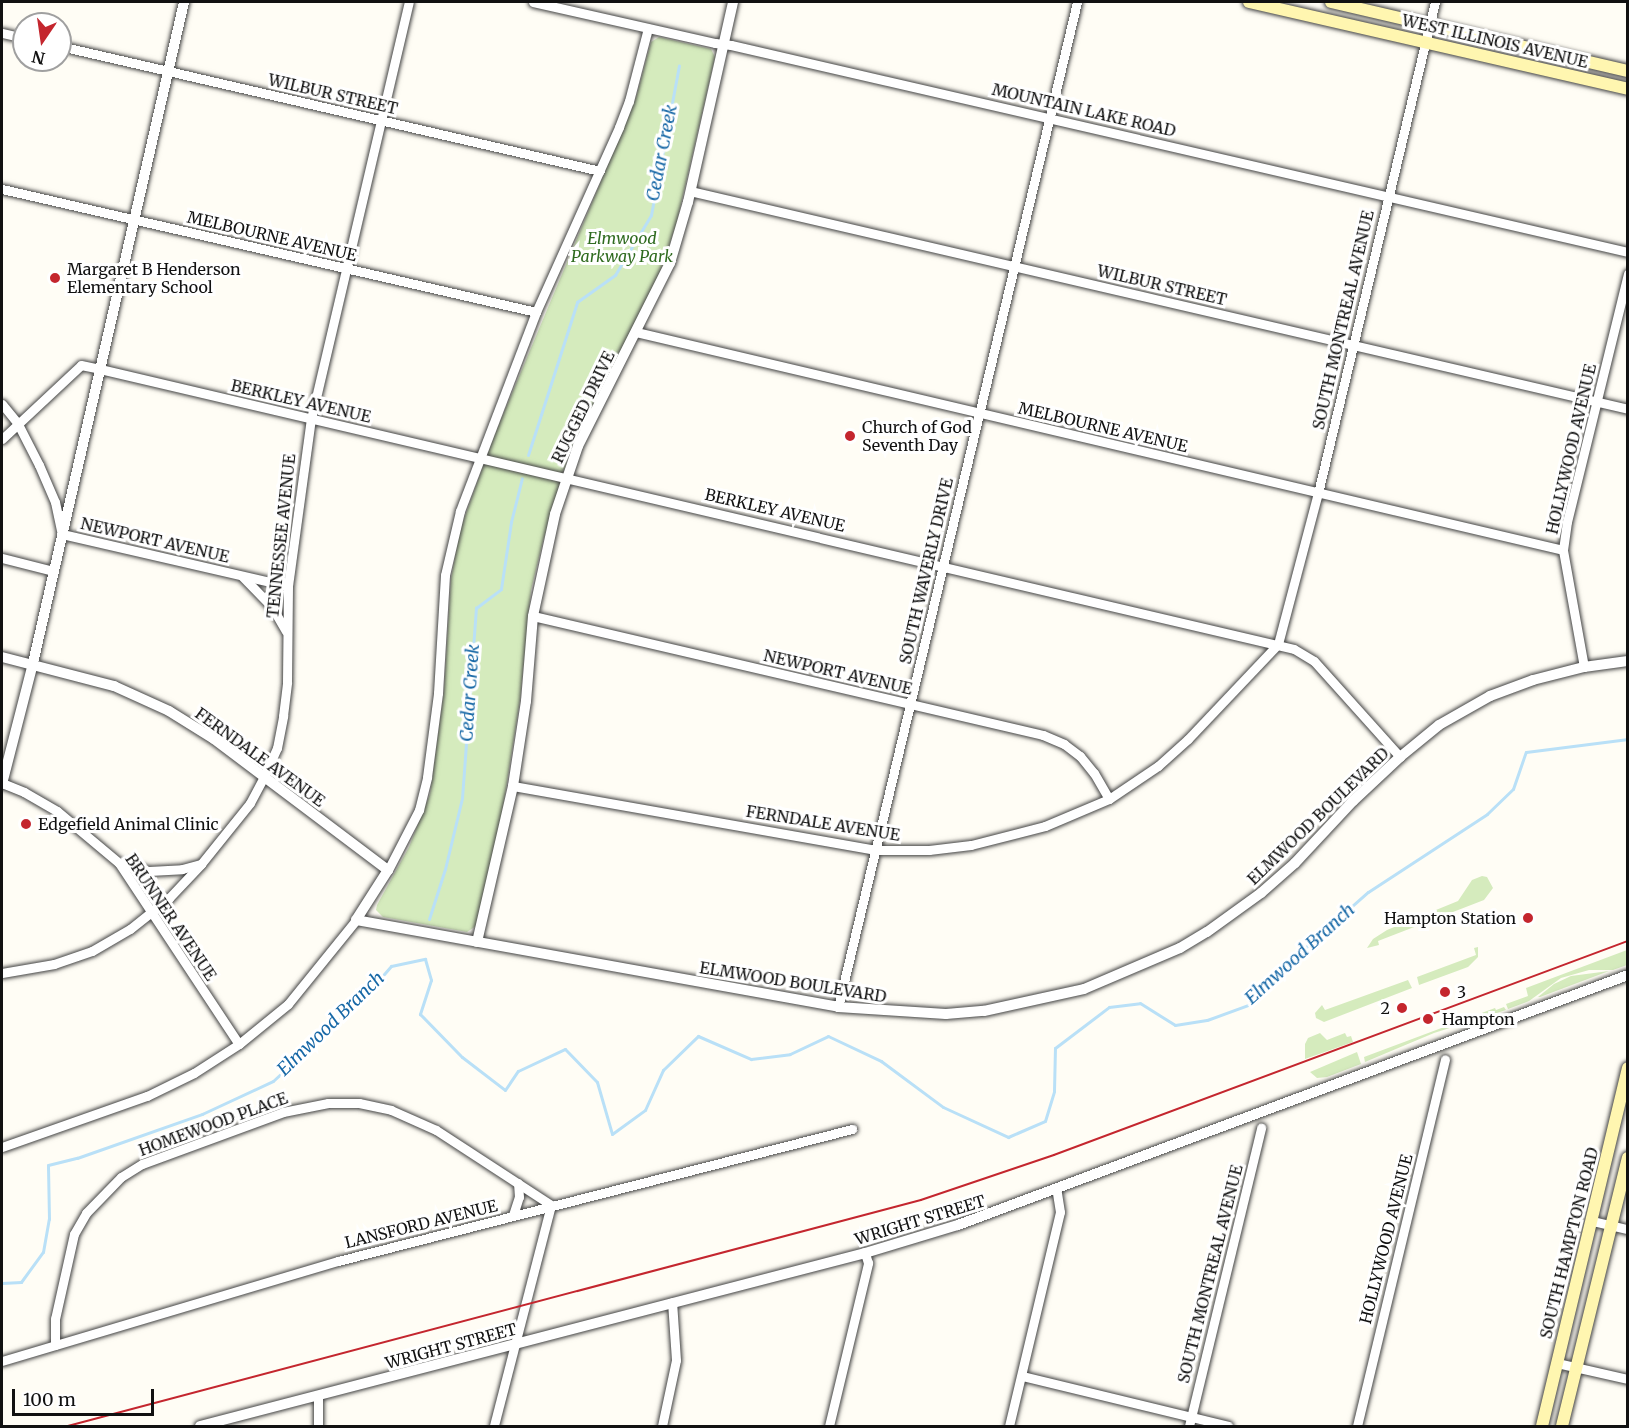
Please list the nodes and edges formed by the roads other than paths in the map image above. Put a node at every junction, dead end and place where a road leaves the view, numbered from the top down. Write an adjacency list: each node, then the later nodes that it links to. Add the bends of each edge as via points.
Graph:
1 (184, 2): 15 (street)
2 (409, 2): 18 (street, TENNESSEE AVENUE)
3 (533, 2): 10 (street, MOUNTAIN LAKE ROAD)
4 (733, 2): 12 (street, RUGGED DRIVE)
5 (1077, 2): 17 (street, SOUTH WAVERLY DRIVE)
6 (1253, 2): 11 (main road, WEST ILLINOIS AVENUE)
7 (1332, 2): 9 (main road, WEST ILLINOIS AVENUE)
8 (1435, 2): 9 (street, SOUTH MONTREAL AVENUE)
9 (1430, 24): 11 (street, SOUTH MONTREAL AVENUE); 14 (main road, WEST ILLINOIS AVENUE)
10 (648, 28): 12 (street, MOUNTAIN LAKE ROAD); 19 (street, via 629,101)
11 (1425, 42): 16 (main road, WEST ILLINOIS AVENUE); 22 (street, SOUTH MONTREAL AVENUE)
12 (723, 44): 17 (street, MOUNTAIN LAKE ROAD); 21 (street, RUGGED DRIVE)
13 (72, 49): 15 (street, WILBUR STREET)
14 (1628, 70)
15 (168, 71): 18 (street, WILBUR STREET); 23 (street)
16 (1628, 89)
17 (1049, 117): 22 (street, MOUNTAIN LAKE ROAD); 25 (street, SOUTH WAVERLY DRIVE)
18 (381, 121): 19 (street, WILBUR STREET); 26 (street, TENNESSEE AVENUE)
19 (600, 171): 28 (street)
20 (2, 189): 23 (street, MELBOURNE AVENUE)
21 (690, 190): 25 (street, WILBUR STREET); 29 (street, RUGGED DRIVE, via 670,263)
22 (1387, 196): 24 (street, MOUNTAIN LAKE ROAD); 30 (street, SOUTH MONTREAL AVENUE)
23 (135, 220): 26 (street, MELBOURNE AVENUE); 31 (street)
24 (1628, 252)
25 (1014, 266): 30 (street, WILBUR STREET); 35 (street, SOUTH WAVERLY DRIVE)
26 (346, 268): 28 (street, MELBOURNE AVENUE); 36 (street, TENNESSEE AVENUE)
27 (1628, 273): 32 (street, HOLLYWOOD AVENUE)
28 (536, 312): 39 (street)
29 (636, 332): 35 (street, MELBOURNE AVENUE); 40 (street, RUGGED DRIVE)
30 (1352, 344): 32 (street, WILBUR STREET); 41 (street, SOUTH MONTREAL AVENUE)
31 (100, 369): 36 (street, BERKLEY AVENUE); 37 (street, via 81,365); 42 (street)
32 (1596, 402): 34 (street, WILBUR STREET); 43 (street, HOLLYWOOD AVENUE)
33 (2, 404): 37 (street)
34 (1628, 409)
35 (979, 413): 41 (street, MELBOURNE AVENUE); 45 (street, SOUTH WAVERLY DRIVE)
36 (311, 419): 39 (street, BERKLEY AVENUE); 48 (street, TENNESSEE AVENUE)
37 (18, 424): 38 (street); 42 (street, via 55,502)
38 (2, 439)
39 (480, 457): 40 (street, BERKLEY AVENUE); 66 (street, via 460,511 445,575 428,777 419,810)
40 (566, 477): 45 (street, BERKLEY AVENUE); 49 (street, RUGGED DRIVE, via 546,547)
41 (1318, 493): 43 (street, MELBOURNE AVENUE); 51 (street, SOUTH MONTREAL AVENUE)
42 (62, 534): 46 (street); 47 (street, NEWPORT AVENUE)
43 (1563, 550): 55 (street, HOLLYWOOD AVENUE)
44 (2, 558): 46 (street)
45 (943, 565): 51 (street, BERKLEY AVENUE); 56 (street, SOUTH WAVERLY DRIVE)
46 (53, 571): 54 (street)
47 (241, 575): 48 (street, NEWPORT AVENUE); 50 (street, NEWPORT AVENUE, via 272,607)
48 (288, 586): 50 (street, TENNESSEE AVENUE)
49 (533, 616): 56 (street, NEWPORT AVENUE); 61 (street, RUGGED DRIVE)
50 (286, 632): 59 (street, TENNESSEE AVENUE, via 283,716 277,748)
51 (1278, 644): 58 (street, BERKLEY AVENUE, via 1314,661); 62 (street, FERNDALE AVENUE, via 1188,739 1158,766)
52 (2, 657): 54 (street, FERNDALE AVENUE)
53 (1628, 661): 55 (street, ELMWOOD BOULEVARD)
54 (33, 663): 57 (street); 59 (street, FERNDALE AVENUE, via 139,696 193,726)
55 (1584, 667): 58 (street, ELMWOOD BOULEVARD, via 1490,696 1439,725)
56 (909, 704): 62 (street, NEWPORT AVENUE, via 1043,735 1064,744 1087,765); 63 (street, SOUTH WAVERLY DRIVE)
57 (6, 755): 60 (street)
58 (1400, 757): 72 (street, ELMWOOD BOULEVARD, via 1261,893 1208,932 1152,962 1084,989 984,1011 946,1014)
59 (264, 777): 65 (street, TENNESSEE AVENUE, via 250,803); 66 (street, FERNDALE AVENUE)
60 (2, 783): 64 (street, BRUNNER AVENUE, via 57,811)
61 (513, 786): 63 (street, FERNDALE AVENUE); 69 (street, RUGGED DRIVE)
62 (1109, 799): 63 (street, FERNDALE AVENUE, via 1045,826 971,846)
63 (877, 850): 72 (street, SOUTH WAVERLY DRIVE)
64 (119, 863): 65 (street, via 149,871); 67 (street, BRUNNER AVENUE)
65 (201, 864): 67 (street, TENNESSEE AVENUE)
66 (388, 870): 68 (street)
67 (153, 912): 70 (street, TENNESSEE AVENUE, via 93,951 54,964); 73 (street, BRUNNER AVENUE)
68 (356, 920): 69 (street, ELMWOOD BOULEVARD); 73 (street, via 288,1004)
69 (477, 942): 72 (street, ELMWOOD BOULEVARD)
70 (2, 973)
71 (1628, 975): 81 (street, WRIGHT STREET)
72 (838, 1007)
73 (239, 1044): 78 (street, via 194,1073 147,1096)
74 (1445, 1059): 105 (street, HOLLYWOOD AVENUE)
75 (1627, 1070): 84 (main road, SOUTH HAMPTON ROAD)
76 (1261, 1128): 97 (street, SOUTH MONTREAL AVENUE)
77 (852, 1129): 82 (street, LANSFORD AVENUE)
78 (3, 1146)
79 (1628, 1158): 85 (main road)
80 (518, 1183): 82 (street, HOMEWOOD PLACE); 83 (street, via 519,1197); 89 (street, HOMEWOOD PLACE, via 436,1130 391,1110 359,1103 328,1103 284,1112 142,1164 102,1194 74,1234 55,1318)
81 (1056, 1188): 87 (street, WRIGHT STREET, via 1003,1210); 94 (street, via 1060,1212)
82 (551, 1205): 83 (street, LANSFORD AVENUE); 90 (street)
83 (513, 1215): 89 (street, LANSFORD AVENUE, via 338,1260)
84 (1592, 1221): 85 (street); 92 (main road, SOUTH HAMPTON ROAD)
85 (1610, 1225): 86 (street); 93 (main road)
86 (1628, 1229)
87 (865, 1253): 88 (street, WRIGHT STREET); 102 (street, via 868,1263)
88 (672, 1302): 90 (street, WRIGHT STREET); 101 (street, via 676,1360)
89 (55, 1345): 91 (street, LANSFORD AVENUE)
90 (514, 1345): 96 (street, WRIGHT STREET); 100 (street)
91 (2, 1361)
92 (1557, 1363): 93 (street); 106 (main road, SOUTH HAMPTON ROAD)
93 (1576, 1367): 95 (street); 107 (main road)
94 (1022, 1376): 97 (street); 103 (street)
95 (1628, 1379)
96 (318, 1395): 98 (street, WRIGHT STREET); 99 (street)
97 (1190, 1422): 104 (street)
98 (200, 1426)
99 (318, 1426)
100 (494, 1426)
101 (662, 1426)
102 (829, 1426)
103 (1009, 1426)
104 (1228, 1426)
105 (1356, 1426)
106 (1542, 1426)
107 (1562, 1426)

